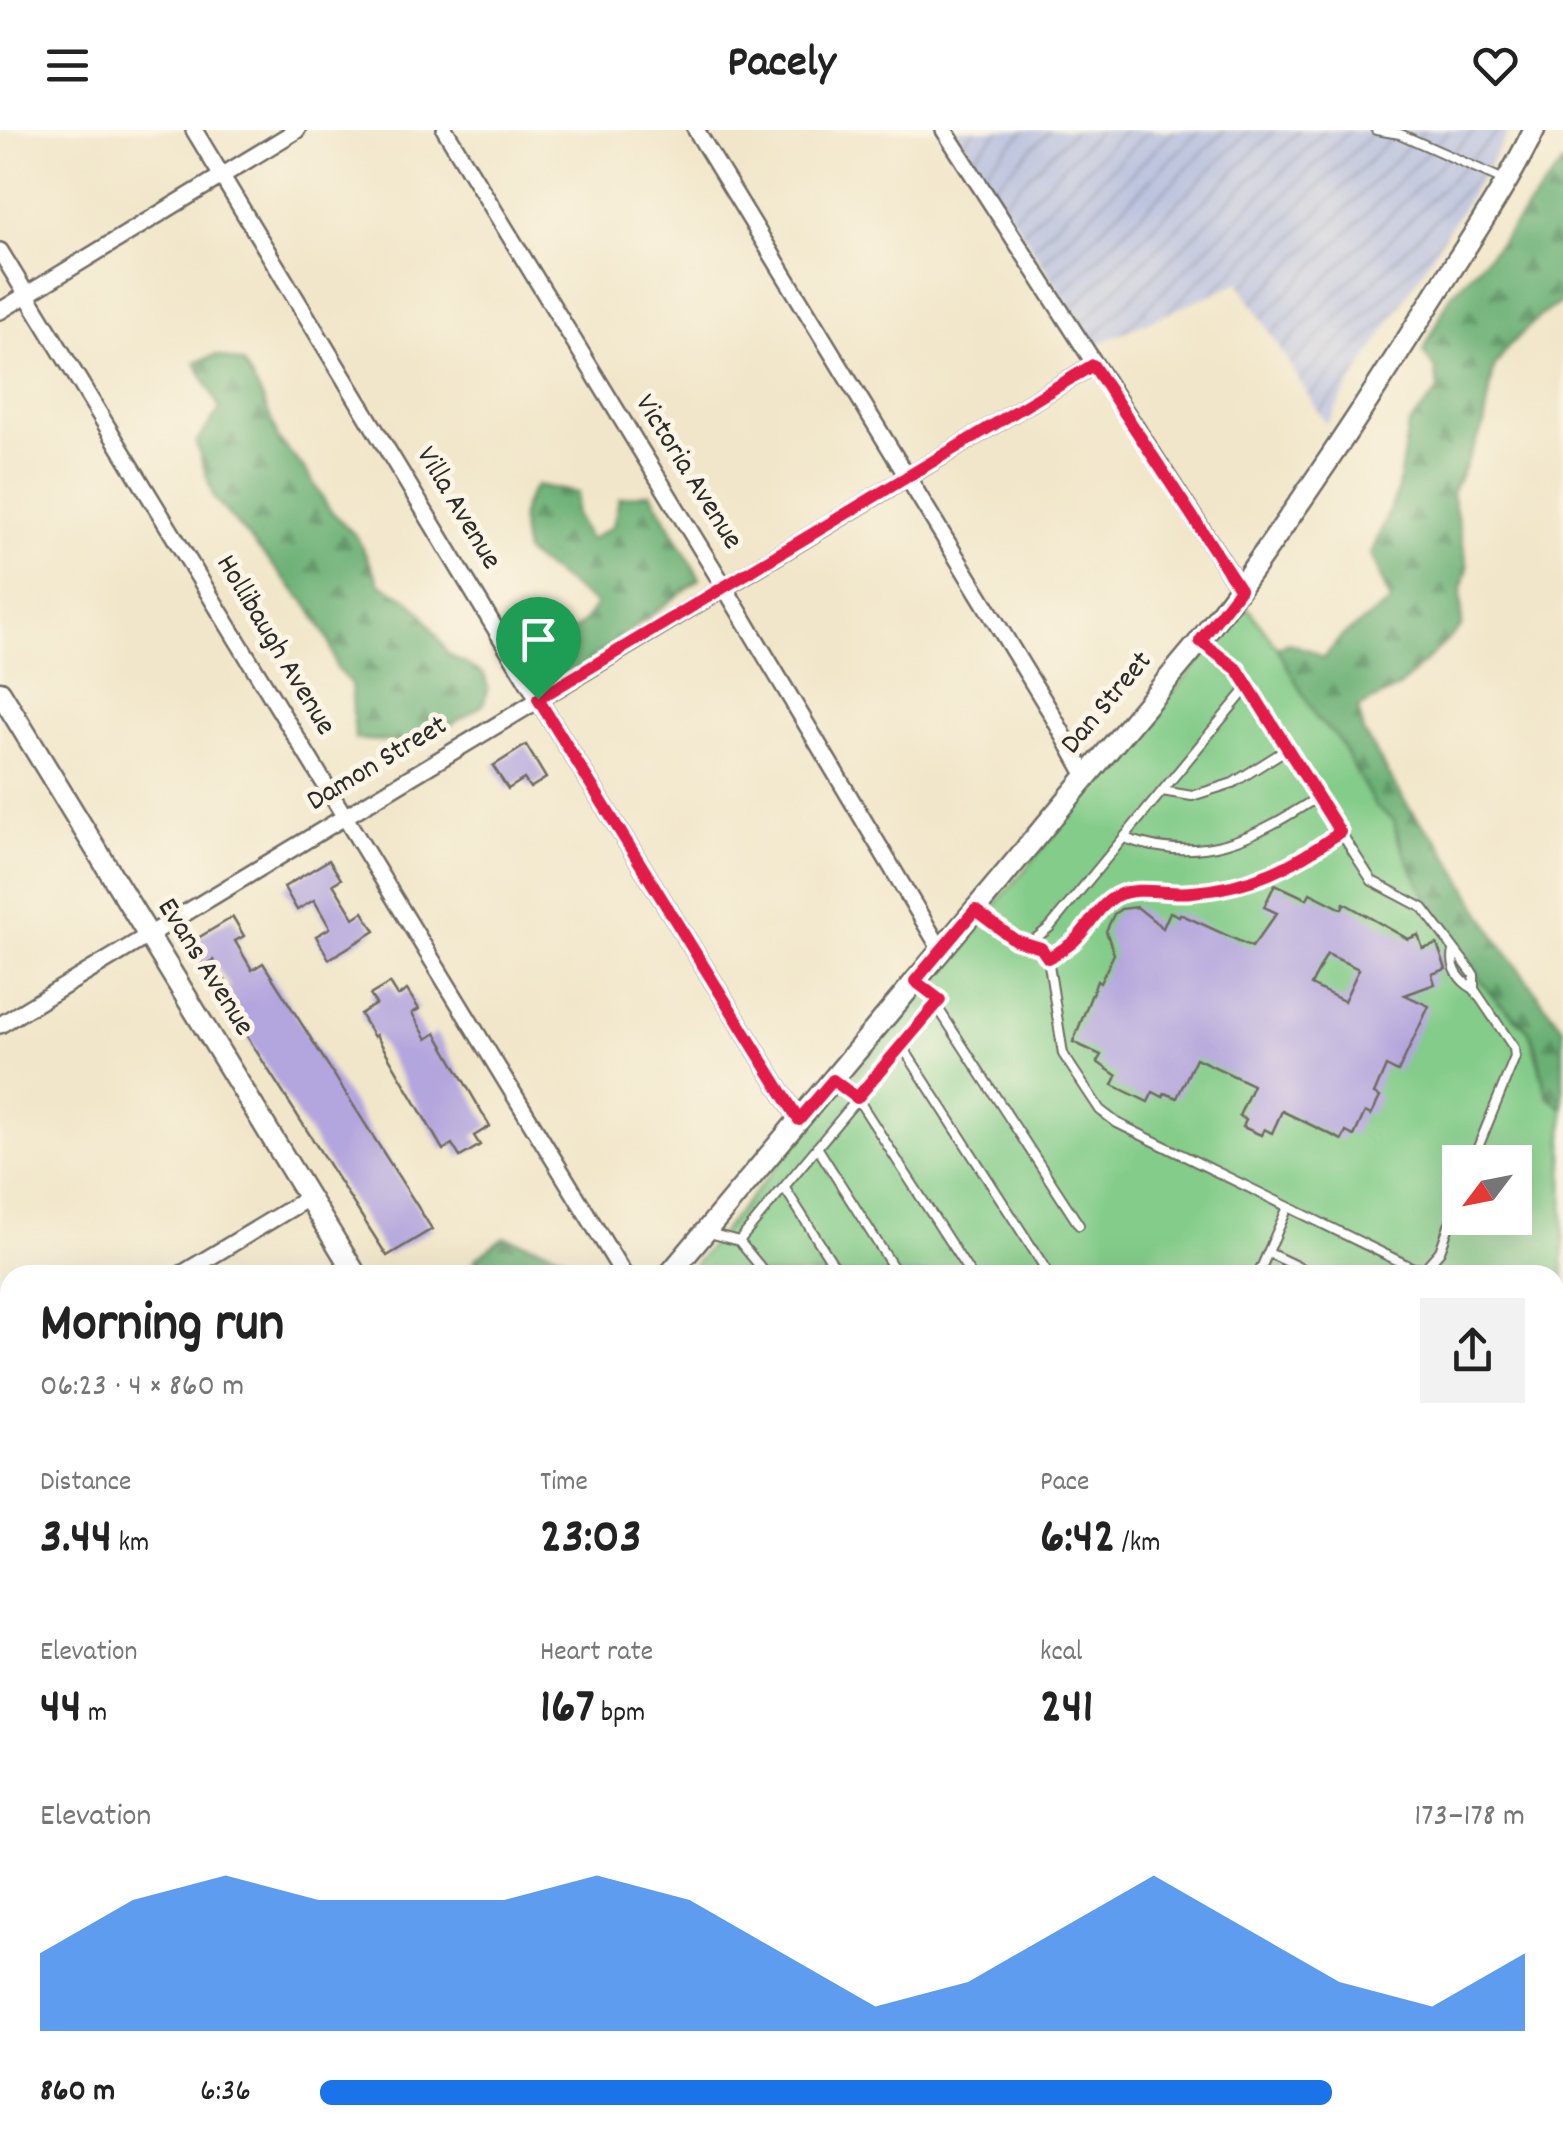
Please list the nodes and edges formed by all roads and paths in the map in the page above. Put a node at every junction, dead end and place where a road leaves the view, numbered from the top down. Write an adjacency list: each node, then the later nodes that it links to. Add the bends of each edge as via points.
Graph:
1 (194, 130): 8 (street, Villa Avenue)
2 (298, 130): 8 (street)
3 (445, 130): 15 (street, Victoria Avenue)
4 (696, 130): 14 (street)
5 (944, 130): 13 (street)
6 (1376, 130): 9 (lane, via 1400,134)
7 (1534, 130): 9 (street, Dan Street)
8 (222, 175): 11 (street); 20 (street, Villa Avenue)
9 (1506, 182): 16 (street, Dan Street)
10 (0, 251): 11 (street, Hollibaugh Avenue)
11 (26, 295): 12 (street); 25 (street, Hollibaugh Avenue)
12 (0, 311)
13 (1093, 365): 14 (street, Damon Street); 16 (street)
14 (908, 478): 15 (street, Damon Street); 22 (street)
15 (725, 588): 20 (street, Damon Street); 31 (street, Victoria Avenue)
16 (1240, 589): 17 (street, Dan Street)
17 (1200, 641): 18 (lane, via 1226,658); 22 (street, Dan Street)
18 (1248, 688): 21 (lane); 23 (lane)
19 (0, 692): 29 (street, Evans Avenue)
20 (538, 699): 25 (street, Damon Street); 39 (street, Villa Avenue)
21 (1288, 750): 23 (lane, via 1233,783 1192,796); 24 (lane)
22 (1086, 776): 28 (street, Dan Street)
23 (1162, 791): 27 (lane)
24 (1318, 797): 26 (lane); 27 (lane, via 1266,830 1220,848 1155,849)
25 (344, 818): 29 (street, Damon Street); 52 (street, Hollibaugh Avenue)
26 (1340, 832): 32 (lane, via 1299,862 1229,888 1116,896 1072,943); 40 (lane, via 1372,880 1424,908 1454,951 1462,982 1474,989 1514,1048)
27 (1124, 838): 30 (lane)
28 (975, 910): 30 (lane, via 1000,932); 31 (street, Dan Street)
29 (148, 936): 35 (street, Damon Street); 43 (street, Evans Avenue)
30 (1030, 943): 32 (lane)
31 (941, 950): 33 (street, Dan Street)
32 (1048, 958): 44 (lane, via 1060,1046 1106,1117)
33 (915, 981): 34 (lane, via 940,1000); 37 (street, Dan Street)
34 (936, 1005): 36 (lane); 45 (lane)
35 (0, 1026)
36 (902, 1046): 38 (lane); 58 (lane)
37 (833, 1080): 38 (lane); 39 (street, Dan Street)
38 (857, 1098): 41 (lane); 57 (lane)
39 (799, 1120): 46 (street, Dan Street)
40 (1479, 1145)
41 (817, 1147): 42 (lane); 56 (lane)
42 (784, 1187): 48 (lane); 55 (lane)
43 (308, 1198): 50 (street); 51 (street, Evans Avenue)
44 (1288, 1208): 49 (lane); 61 (lane)
45 (1079, 1225)
46 (705, 1232): 48 (lane); 53 (street, Dan Street)
47 (1446, 1235): 62 (lane)
48 (740, 1241): 54 (lane)
49 (1269, 1253): 59 (lane); 60 (lane)
50 (197, 1265)
51 (350, 1265)
52 (618, 1265)
53 (677, 1265)
54 (758, 1265)
55 (834, 1265)
56 (892, 1265)
57 (964, 1265)
58 (1043, 1265)
59 (1263, 1265)
60 (1294, 1265)
61 (1407, 1265)
62 (1429, 1265)

